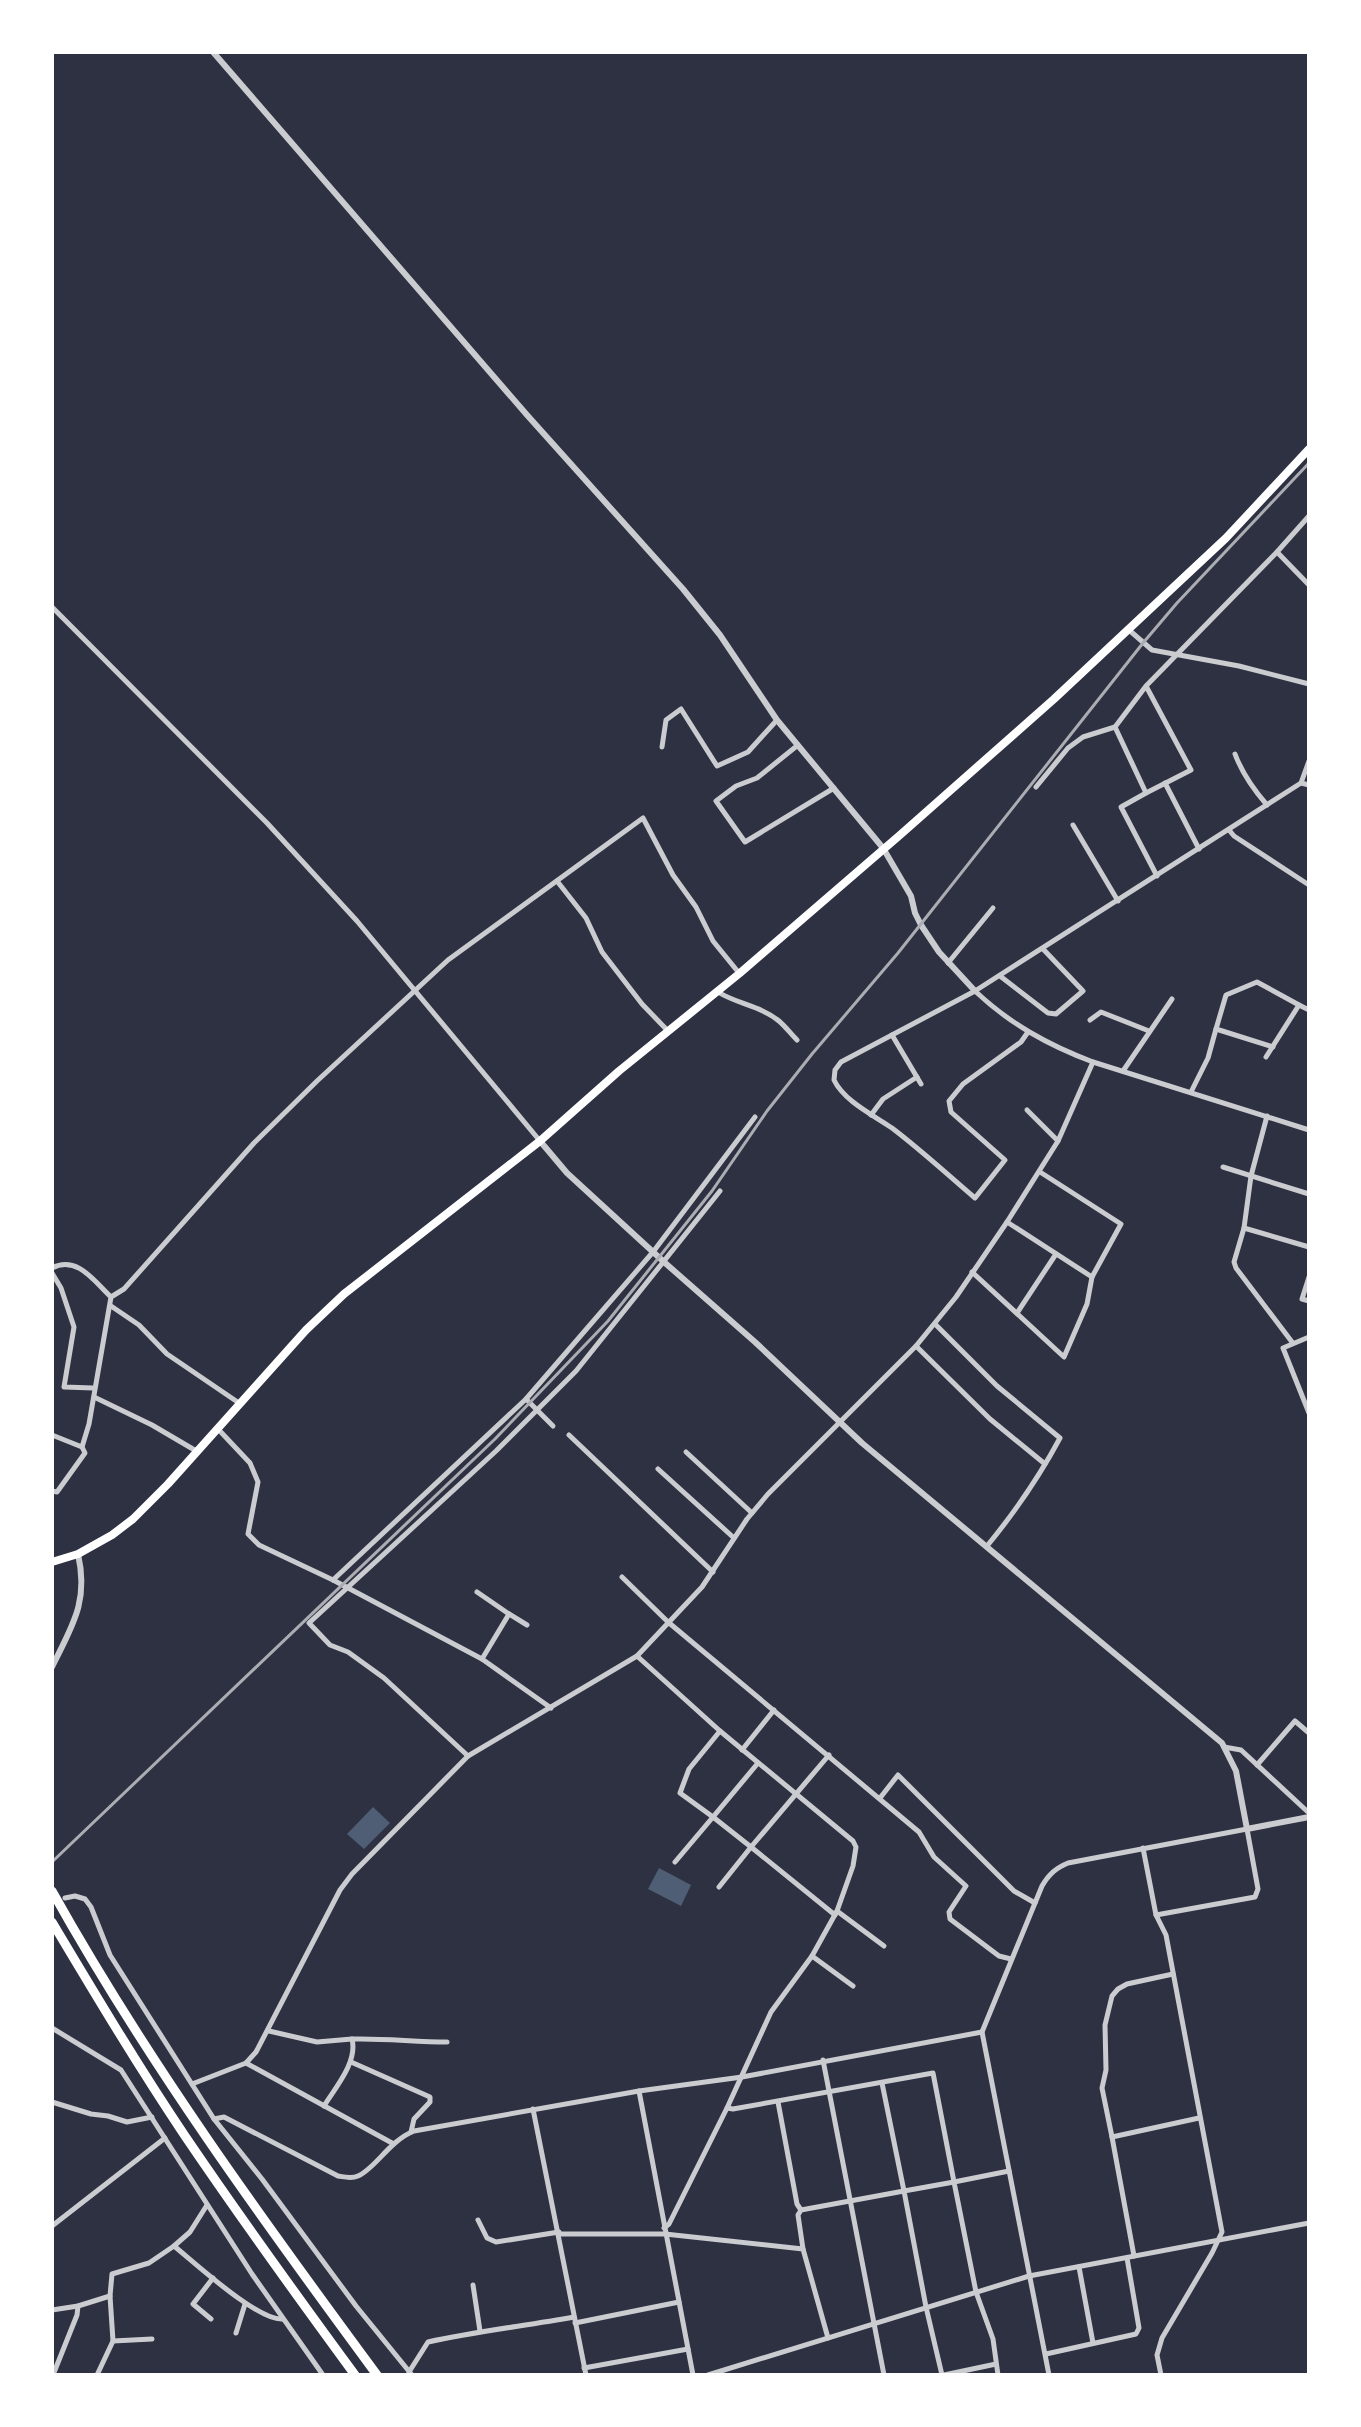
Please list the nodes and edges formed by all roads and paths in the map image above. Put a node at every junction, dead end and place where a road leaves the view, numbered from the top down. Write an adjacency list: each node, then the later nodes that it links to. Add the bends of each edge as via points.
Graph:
1 (213, 52): 11 (street, via 683,589)
2 (1309, 449): 7 (highway, via 1226,538)
3 (1309, 516): 4 (street)
4 (1277, 552): 5 (street); 8 (street)
5 (1309, 585)
6 (52, 607): 37 (street, via 267,823)
7 (1128, 629): 8 (street, via 1152,650); 26 (highway)
8 (1177, 655): 9 (street); 10 (street)
9 (1309, 684)
10 (1146, 686): 12 (street); 17 (street, via 1191,770)
11 (777, 720): 13 (street); 14 (street, via 748,752 717,766 681,709 666,720)
12 (1115, 727): 20 (street, via 1068,748); 22 (street)
13 (798, 745): 21 (street); 21 (street, via 757,778 716,801 745,842)
14 (662, 747)
15 (1235, 754): 23 (street)
16 (1309, 761): 18 (street)
17 (1165, 783): 22 (street); 27 (street)
18 (1301, 783): 19 (street); 23 (street)
19 (1309, 785)
20 (1036, 787)
21 (834, 788): 26 (street)
22 (1146, 793): 28 (street, via 1121,807)
23 (1267, 805): 25 (street)
24 (1073, 825): 31 (street)
25 (1229, 830): 27 (street); 30 (street)
26 (883, 848): 34 (street, via 921,925); 35 (highway)
27 (1199, 849): 28 (street)
28 (1157, 876): 31 (street)
29 (557, 881): 35 (street, via 643,818 713,941); 37 (street, via 448,960); 45 (street, via 586,918 602,952)
30 (1309, 885)
31 (1118, 901): 33 (street)
32 (993, 908): 34 (street)
33 (1043, 949): 36 (street); 36 (street, via 1082,988 1056,1014)
34 (948, 963): 39 (street)
35 (740, 973): 38 (highway)
36 (1000, 976): 39 (street)
37 (415, 991): 62 (street); 79 (street, via 254,1143 124,1289)
38 (717, 991): 45 (highway); 49 (street, via 778,1020)
39 (975, 991): 47 (street); 48 (street)
40 (1172, 999): 46 (street)
41 (1299, 1005): 42 (street); 44 (street, via 1257,982 1226,995); 50 (street)
42 (1309, 1010)
43 (1090, 1020): 46 (street, via 1101,1012)
44 (1216, 1029): 50 (street); 56 (street)
45 (668, 1031): 62 (highway)
46 (1149, 1031): 53 (street)
47 (1028, 1032): 52 (street); 58 (street, via 949,1101 951,1112 1005,1160 975,1198)
48 (892, 1035): 54 (street); 58 (street, via 835,1070 836,1084)
49 (797, 1040)
50 (1273, 1047): 51 (street)
51 (1266, 1057)
52 (1093, 1062): 53 (street); 63 (street)
53 (1123, 1071): 56 (street)
54 (917, 1077): 55 (street); 58 (street, via 883,1099)
55 (921, 1084)
56 (1191, 1092): 59 (street)
57 (1027, 1110): 63 (street)
58 (871, 1115)
59 (1267, 1116): 61 (street); 66 (street)
60 (755, 1117): 72 (street)
61 (1309, 1130)
62 (540, 1141): 72 (street); 90 (highway, via 344,1294)
63 (1058, 1141): 65 (street)
64 (1223, 1167): 66 (street)
65 (1040, 1172): 69 (street); 77 (street, via 1121,1224)
66 (1251, 1176): 68 (street); 70 (street)
67 (720, 1191): 74 (street)
68 (1309, 1194)
69 (1007, 1222): 73 (street); 76 (street)
70 (1244, 1228): 71 (street); 85 (street, via 1236,1268)
71 (1309, 1247)
72 (653, 1252): 74 (street); 89 (street)
73 (1056, 1254): 77 (street); 82 (street)
74 (664, 1262): 91 (street); 93 (street)
75 (52, 1271): 79 (street, via 67,1263 80,1267); 87 (street, via 74,1327 64,1387)
76 (972, 1272): 82 (street); 83 (street)
77 (1092, 1277): 82 (street, via 1087,1304 1064,1357)
78 (1309, 1277): 80 (street, via 1302,1299)
79 (111, 1297): 81 (street)
80 (1309, 1301)
81 (111, 1306): 87 (street); 90 (street, via 167,1354)
82 (1017, 1313)
83 (935, 1324): 86 (street); 101 (street, via 997,1386 1060,1438)
84 (1309, 1337): 85 (street)
85 (1292, 1342): 92 (street, via 1283,1348)
86 (916, 1346): 93 (street); 101 (street)
87 (93, 1388): 88 (street)
88 (94, 1397): 98 (street); 99 (street)
89 (526, 1399): 91 (street); 111 (street)
90 (240, 1403): 95 (highway)
91 (538, 1411): 94 (street); 112 (street)
92 (1309, 1413)
93 (839, 1423): 104 (street); 106 (street)
94 (553, 1426)
95 (218, 1429): 99 (highway); 111 (street, via 250,1463 258,1482 248,1534 259,1545)
96 (52, 1435): 98 (street)
97 (569, 1435): 109 (street)
98 (82, 1447): 103 (street, via 85,1453 72,1474 57,1492)
99 (198, 1452): 107 (highway, via 133,1519)
100 (686, 1452): 104 (street)
101 (1046, 1465): 106 (street)
102 (658, 1469): 105 (street)
103 (52, 1491)
104 (752, 1513): 105 (street)
105 (734, 1538): 109 (street)
106 (987, 1546): 124 (street)
107 (78, 1554): 108 (highway); 119 (street, via 82,1594)
108 (52, 1562)
109 (713, 1573): 115 (street)
110 (622, 1577): 115 (street)
111 (333, 1580): 112 (street)
112 (348, 1588): 118 (street); 127 (street, via 309,1623 330,1645 384,1678)
113 (477, 1592): 114 (street)
114 (509, 1614): 116 (street); 118 (street)
115 (668, 1622): 117 (street); 121 (street)
116 (527, 1625)
117 (637, 1656): 120 (street); 122 (street)
118 (482, 1659): 120 (street)
119 (52, 1667)
120 (551, 1708): 127 (street)
121 (774, 1710): 125 (street); 126 (street)
122 (720, 1731): 125 (street); 133 (street, via 689,1769 680,1793)
123 (1309, 1733): 129 (street, via 1295,1721)
124 (1224, 1747): 129 (street, via 1241,1750); 134 (street, via 1236,1771)
125 (742, 1750): 128 (street)
126 (829, 1755): 130 (street); 131 (street)
127 (468, 1756): 151 (street, via 340,1890)
128 (758, 1763): 130 (street); 133 (street)
129 (1257, 1765): 132 (street)
130 (796, 1795): 135 (street); 142 (street, via 856,1847)
131 (880, 1798): 141 (street, via 898,1775 1014,1891); 147 (street, via 923,1836 934,1857 966,1886 950,1919 999,1956)
132 (1309, 1815): 134 (street)
133 (713, 1817): 135 (street); 137 (street)
134 (1247, 1829): 136 (street); 143 (street, via 1255,1897)
135 (751, 1847): 138 (street); 142 (street)
136 (1143, 1848): 141 (street, via 1058,1867); 143 (street)
137 (675, 1862)
138 (719, 1887)
139 (52, 1891): 140 (highway)
140 (63, 1902): 160 (street, via 75,1896 91,1907 110,1955); 220 (highway, via 196,2122)
141 (1035, 1903): 147 (street)
142 (836, 1913): 145 (street); 146 (street)
143 (1156, 1915): 148 (street, via 1166,1935)
144 (52, 1922): 219 (highway, via 183,2133)
145 (884, 1946)
146 (812, 1956): 149 (street); 158 (street, via 771,2012)
147 (1011, 1959): 152 (street)
148 (1173, 1974): 169 (street); 172 (street, via 1127,1984 1112,1996 1102,2088)
149 (853, 1986)
150 (52, 2028): 168 (street, via 121,2070)
151 (269, 2031): 153 (street, via 317,2042); 157 (street)
152 (982, 2032): 155 (street); 175 (street)
153 (352, 2039): 154 (street); 156 (street)
154 (447, 2042)
155 (823, 2060): 158 (street); 162 (street)
156 (351, 2062): 165 (street); 171 (street, via 430,2097)
157 (246, 2063): 160 (street); 165 (street)
158 (742, 2077): 161 (street); 166 (street)
159 (882, 2082): 162 (street); 176 (street, via 933,2073); 177 (street)
160 (192, 2084): 170 (street)
161 (639, 2091): 167 (street); 184 (street)
162 (830, 2092): 164 (street); 178 (street)
163 (52, 2102): 168 (street, via 127,2122)
164 (778, 2102): 166 (street); 180 (street)
165 (324, 2106): 174 (street)
166 (727, 2108): 184 (street)
167 (532, 2109): 171 (street); 185 (street)
168 (152, 2117): 173 (street)
169 (1199, 2118): 172 (street); 186 (street, via 1222,2232)
170 (214, 2119): 174 (street, via 224,2117 350,2178 361,2176); 215 (street)
171 (411, 2132): 174 (street)
172 (1112, 2137): 189 (street)
173 (165, 2138): 179 (street); 183 (street)
174 (392, 2143)
175 (1009, 2171): 176 (street); 191 (street)
176 (954, 2182): 177 (street); 194 (street)
177 (904, 2191): 178 (street); 199 (street)
178 (850, 2201): 180 (street); 204 (street)
179 (207, 2205): 187 (street); 202 (street)
180 (801, 2210): 188 (street)
181 (478, 2220): 185 (street, via 487,2238 496,2242)
182 (1309, 2223): 186 (street)
183 (52, 2226)
184 (665, 2231): 185 (street); 188 (street); 196 (street)
185 (559, 2233): 203 (street)
186 (1218, 2241): 189 (street); 227 (street, via 1162,2338 1157,2355)
187 (174, 2246): 192 (street); 195 (street, via 149,2263 112,2274)
188 (803, 2249): 207 (street)
189 (1130, 2257): 190 (street); 210 (street, via 1139,2328 1136,2334)
190 (1079, 2267): 191 (street); 210 (street)
191 (1029, 2276): 194 (street); 212 (street)
192 (213, 2278): 197 (street); 201 (street, via 193,2304)
193 (473, 2285): 205 (street)
194 (976, 2292): 199 (street); 213 (street)
195 (110, 2296): 198 (street); 209 (street)
196 (679, 2302): 203 (street); 211 (street)
197 (245, 2303): 202 (street, via 275,2320); 206 (street)
198 (78, 2306): 200 (street); 216 (street)
199 (926, 2307): 204 (street); 224 (street)
200 (52, 2310)
201 (211, 2319)
202 (283, 2319): 218 (street)
203 (575, 2320): 205 (street); 214 (street)
204 (874, 2323): 207 (street); 223 (street)
205 (480, 2331): 215 (street, via 428,2342)
206 (236, 2333)
207 (828, 2338): 222 (street)
208 (152, 2339): 209 (street)
209 (113, 2341): 217 (street)
210 (1093, 2343): 212 (street)
211 (688, 2349): 214 (street); 221 (street)
212 (1046, 2354): 226 (street)
213 (996, 2364): 224 (street); 225 (street)
214 (585, 2372)
215 (411, 2373)
216 (53, 2375)
217 (97, 2375)
218 (323, 2375)
219 (355, 2375)
220 (377, 2375)
221 (693, 2375)
222 (708, 2375)
223 (884, 2375)
224 (943, 2375)
225 (998, 2375)
226 (1049, 2375)
227 (1161, 2375)

